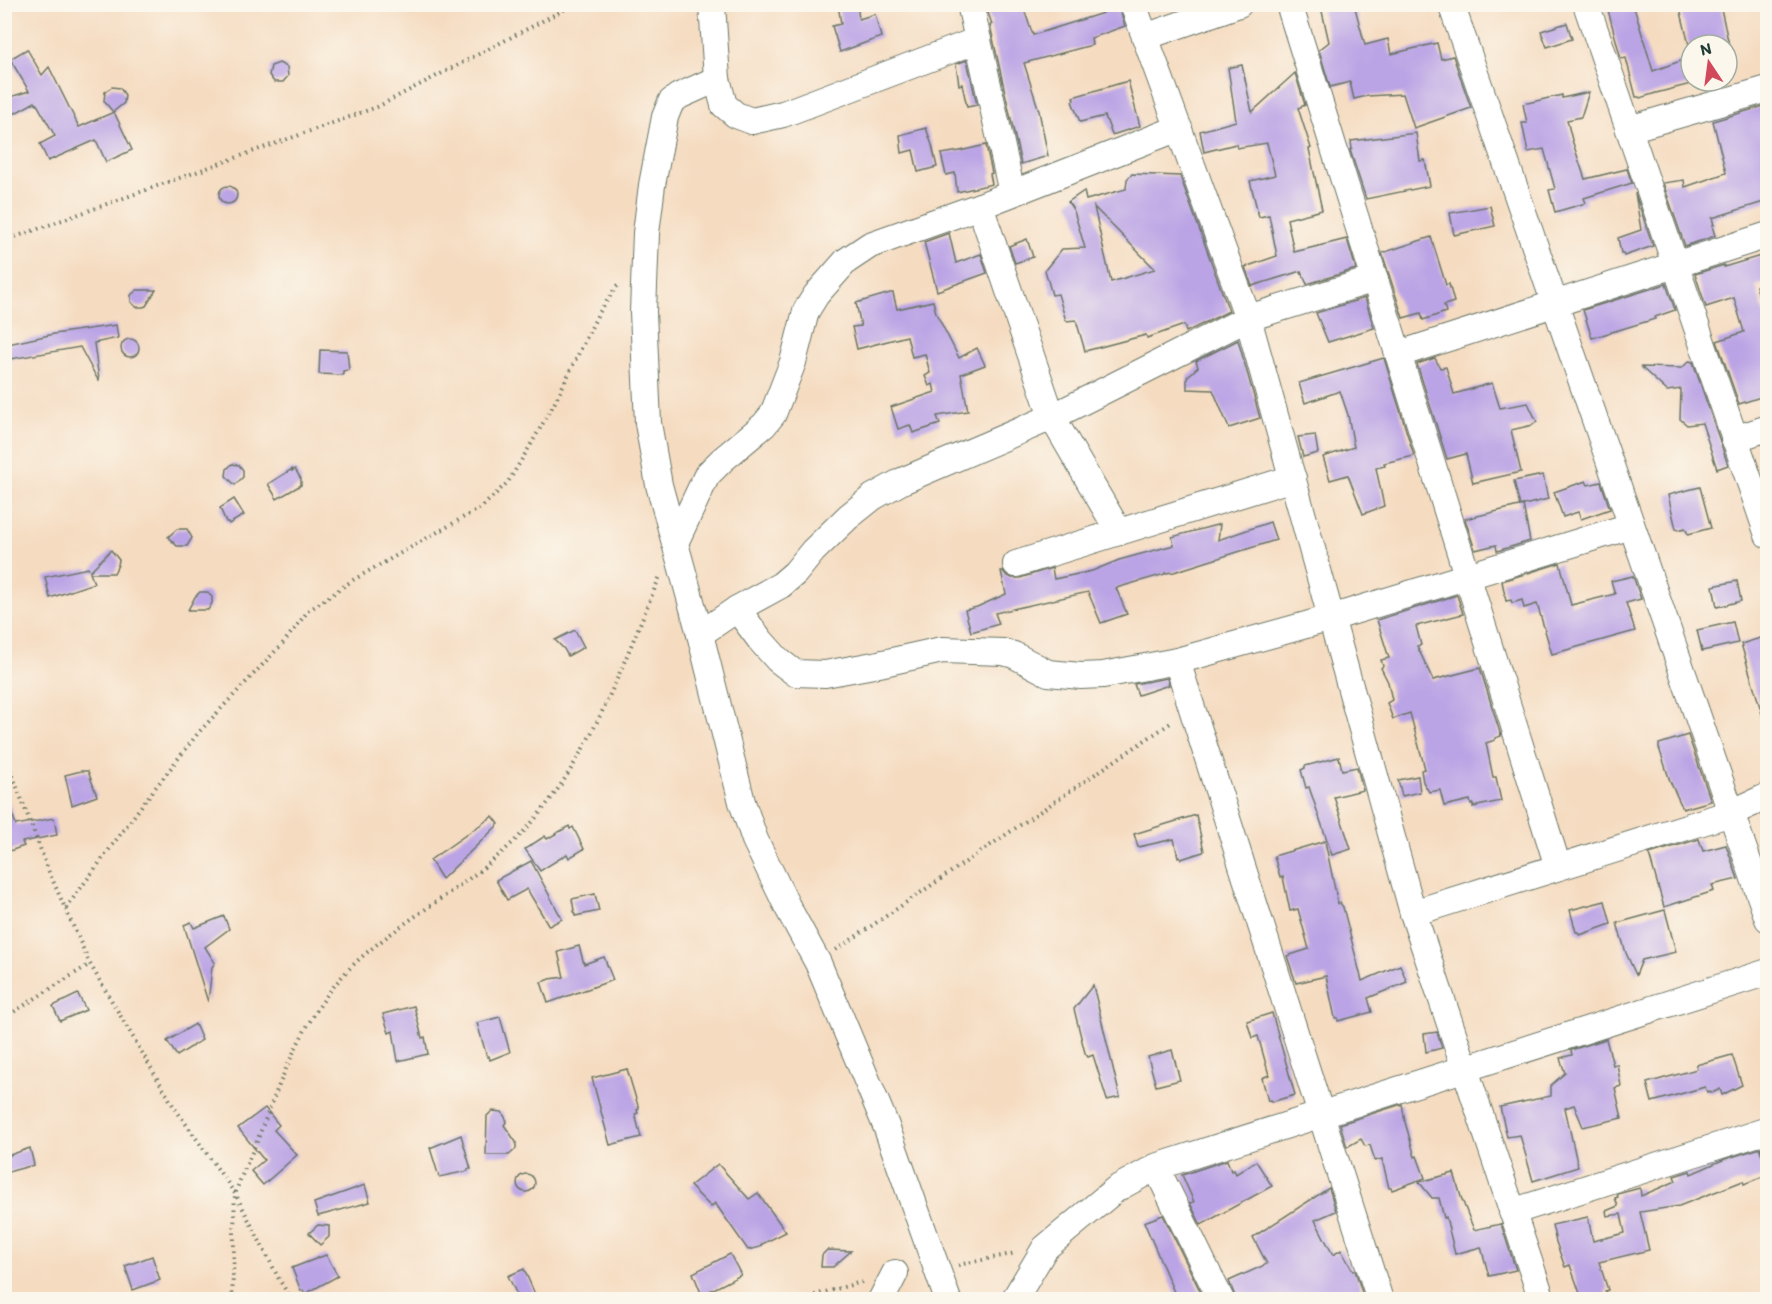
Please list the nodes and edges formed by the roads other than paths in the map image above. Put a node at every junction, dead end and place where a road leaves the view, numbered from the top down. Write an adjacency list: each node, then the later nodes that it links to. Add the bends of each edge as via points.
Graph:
1 (712, 4): 10 (street)
2 (970, 4): 9 (street)
3 (1133, 4): 8 (street)
4 (1239, 4): 8 (street)
5 (1289, 4): 18 (street)
6 (1451, 4): 19 (street)
7 (1586, 4): 13 (street)
8 (1145, 37): 12 (street)
9 (978, 40): 10 (street, via 783,114 752,121 724,105); 14 (street)
10 (717, 79): 29 (street, via 671,102 652,185 646,233 643,332 648,423)
11 (1767, 89): 13 (street)
12 (1179, 128): 14 (street); 20 (street)
13 (1629, 129): 17 (street)
14 (1012, 193): 15 (street)
15 (980, 206): 22 (street); 29 (street, via 870,245 830,277 806,311 793,362 773,414 707,475)
16 (1767, 235): 17 (street)
17 (1676, 265): 19 (street); 24 (street)
18 (1375, 279): 20 (street); 21 (street)
19 (1554, 304): 21 (street); 26 (street)
20 (1248, 318): 22 (street); 25 (street)
21 (1399, 354): 31 (street)
22 (1052, 417): 27 (street); 32 (street, via 873,497 781,585)
23 (1767, 428): 24 (street)
24 (1734, 439): 28 (street)
25 (1293, 478): 27 (street); 33 (street)
26 (1631, 526): 31 (street); 37 (street)
27 (1119, 532): 30 (street)
28 (1767, 536)
29 (675, 543): 34 (street)
30 (1016, 564)
31 (1467, 575): 33 (street); 38 (street)
32 (737, 609): 34 (street); 35 (street, via 766,647 795,673 825,674 942,650 1014,654 1048,673 1081,676)
33 (1331, 618): 35 (street); 39 (street)
34 (700, 634): 49 (street, via 755,840 818,963 886,1126)
35 (1177, 661): 43 (street)
36 (1767, 796): 37 (street)
37 (1731, 813): 38 (street); 40 (street)
38 (1558, 867): 39 (street)
39 (1413, 913): 42 (street)
40 (1767, 919)
41 (1767, 972): 42 (street)
42 (1465, 1069): 43 (street); 46 (street)
43 (1321, 1114): 45 (street); 52 (street)
44 (1767, 1130): 46 (street)
45 (1156, 1167): 50 (street, via 1116,1189 1045,1248); 51 (street)
46 (1512, 1212): 53 (street)
47 (895, 1274): 48 (street)
48 (881, 1299)
49 (948, 1299)
50 (1014, 1299)
51 (1221, 1299)
52 (1380, 1299)
53 (1542, 1299)

